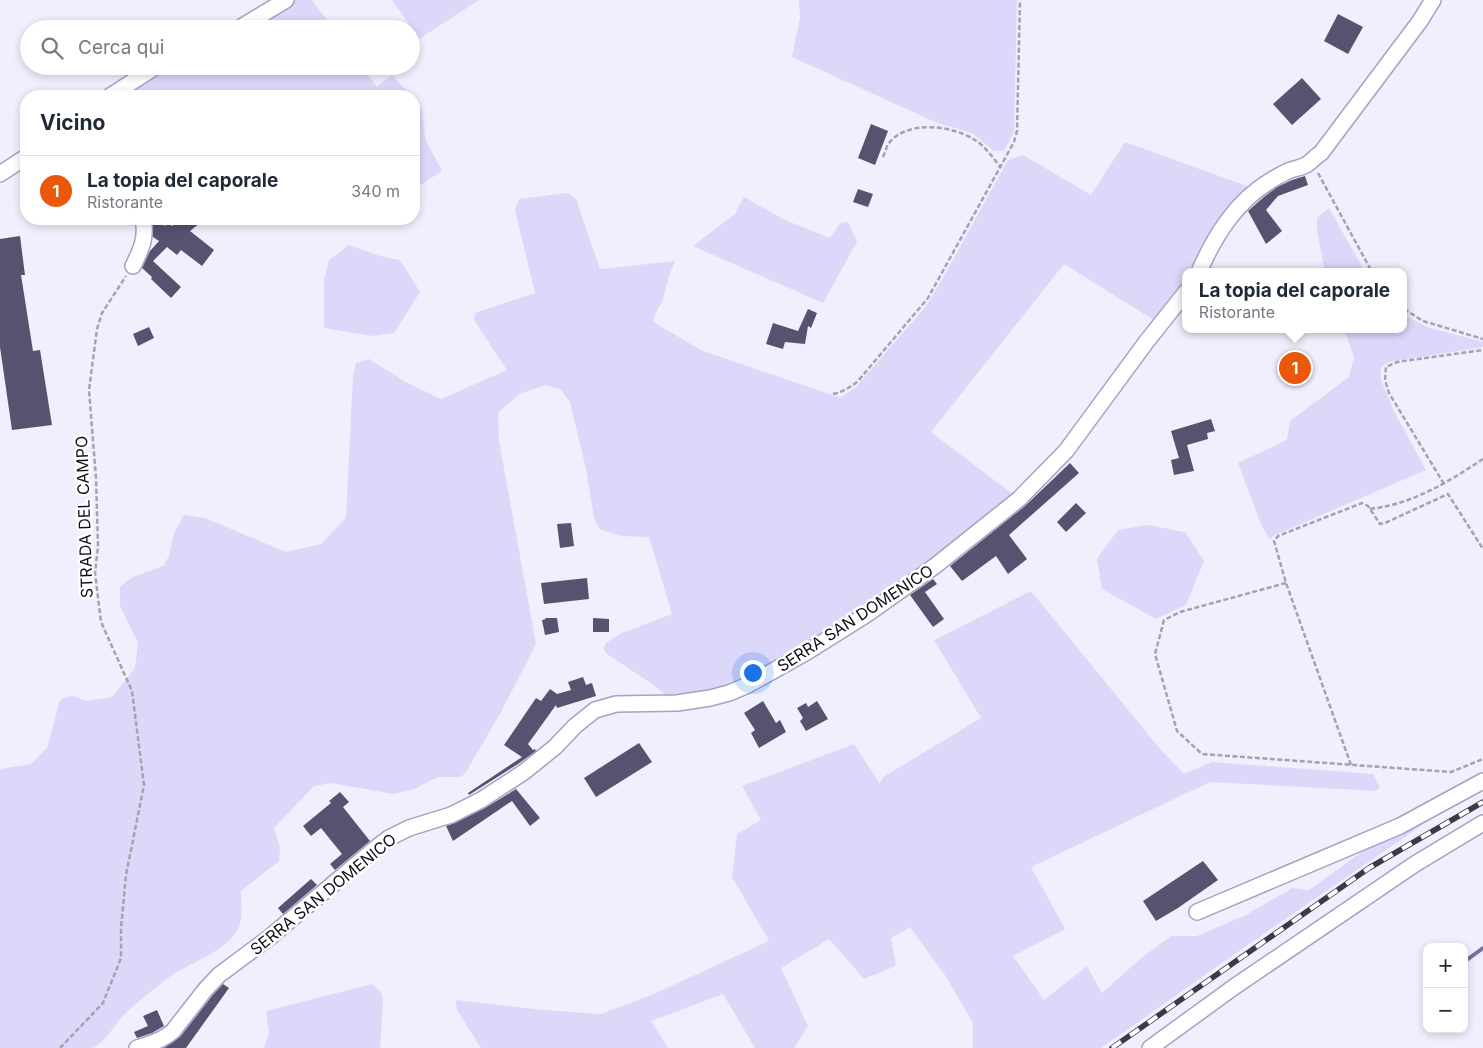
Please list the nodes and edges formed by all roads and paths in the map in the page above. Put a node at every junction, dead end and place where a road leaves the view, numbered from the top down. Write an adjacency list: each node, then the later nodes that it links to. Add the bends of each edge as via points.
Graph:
1 (286, 0): 4 (street)
2 (1020, 0): 10 (path, via 1017,131)
3 (1433, 0): 8 (street, via 1365,95)
4 (253, 20)
5 (143, 75): 6 (street)
6 (119, 90)
7 (883, 157): 10 (path, via 888,144 899,134 918,128 939,128 975,140)
8 (1312, 160): 14 (street, via 1285,172 1252,194 1227,220); 15 (path)
9 (20, 161): 11 (street)
10 (1001, 168): 20 (path, via 928,298 858,381 841,393)
11 (0, 174)
12 (144, 225): 13 (street, via 144,239)
13 (132, 266): 31 (path, STRADA DEL CAMPO, via 102,313 89,390 96,478 98,546 95,573 101,622 132,691 144,785 126,875 120,928 121,958 103,1003)
14 (1202, 268)
15 (1370, 268)
16 (1182, 297): 32 (street, SERRA SAN DOMENICO, via 1066,451 1019,499 935,566 866,615 748,686 694,701 616,704 595,710 524,772 481,800 389,838 219,976 167,1036)
17 (1407, 311): 18 (path, via 1423,321)
18 (1483, 339)
19 (1483, 350): 22 (path, via 1398,362 1386,367 1385,380 1390,393)
20 (833, 394)
21 (1483, 459): 22 (path)
22 (1444, 484): 23 (path, via 1413,499)
23 (1370, 509): 24 (path, via 1380,524 1448,494); 25 (path, via 1362,503 1278,536 1274,540)
24 (1483, 549)
25 (1286, 583): 27 (path); 27 (path, via 1180,612 1164,620 1156,654 1177,731 1202,754)
26 (1483, 759): 27 (path, via 1451,772)
27 (1351, 765)
28 (1483, 781): 30 (street, via 1400,826)
29 (1483, 823): 33 (street, via 1416,864 1241,982)
30 (1196, 912)
31 (60, 1048)
32 (137, 1048)
33 (1150, 1048)

